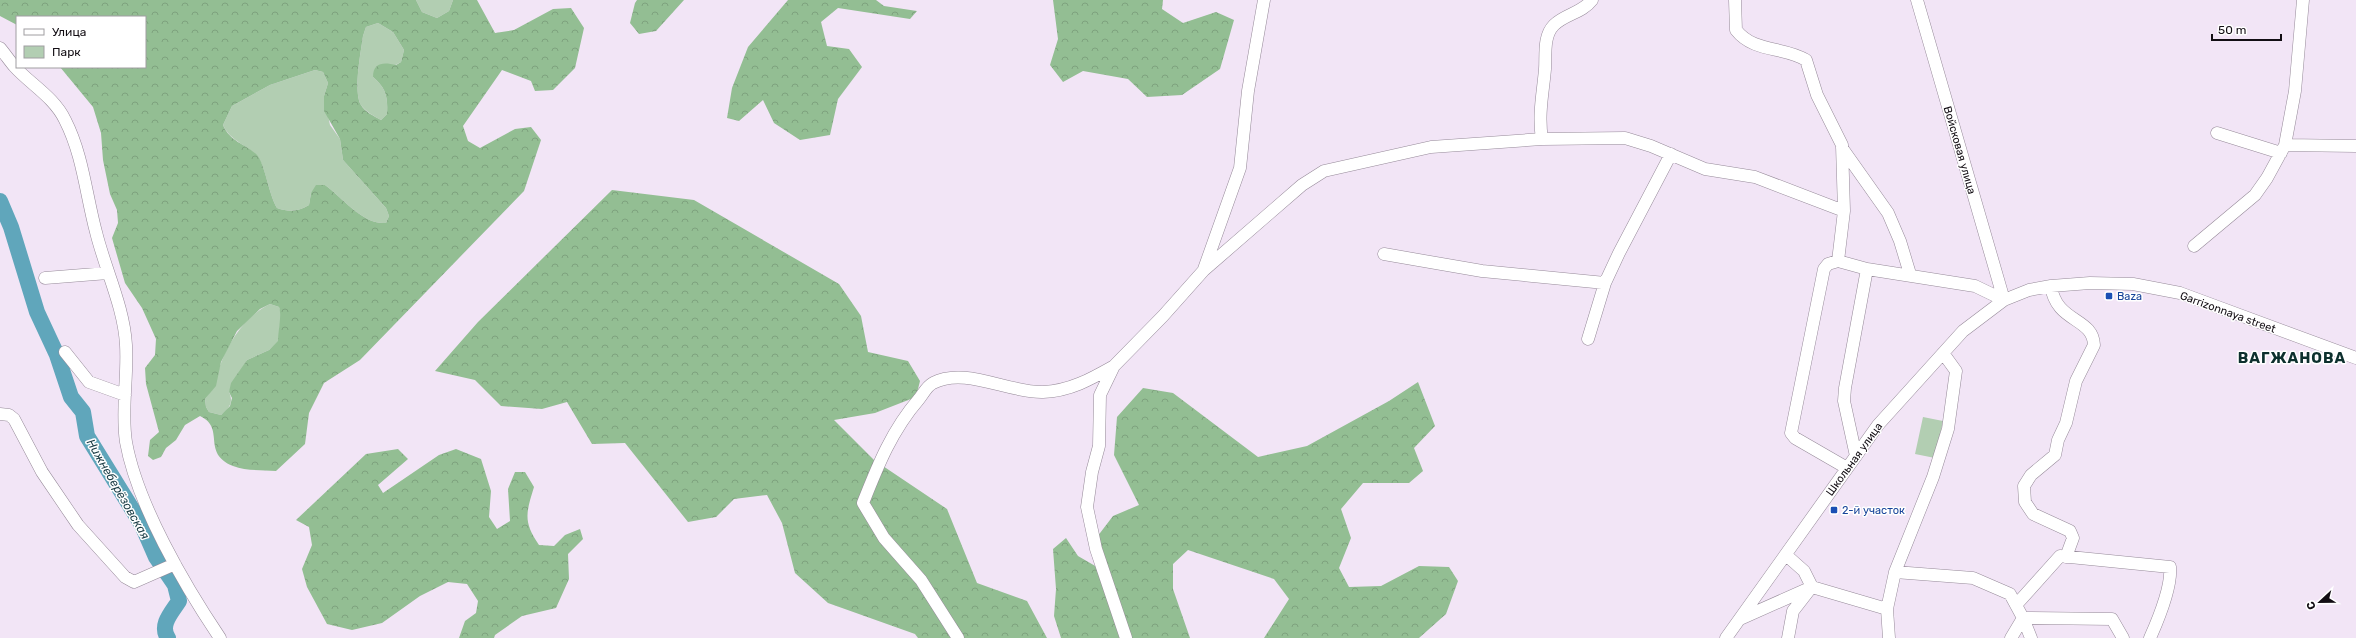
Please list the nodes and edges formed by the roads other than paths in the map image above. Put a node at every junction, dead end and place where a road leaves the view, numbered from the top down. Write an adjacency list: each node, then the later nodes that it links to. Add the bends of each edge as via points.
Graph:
1 (1264, 0): 20 (street, via 1248,91 1240,168)
2 (1592, 0): 10 (street, via 1584,8 1555,24 1546,39 1539,123)
3 (1735, 0): 12 (street, via 1736,30 1748,43 1806,60 1817,95)
4 (1916, 0): 26 (street, Войсковая улица)
5 (2302, 0): 13 (street, via 2295,91)
6 (0, 48): 7 (street)
7 (16, 68)
8 (16, 68): 21 (street, via 54,103 65,118 81,164)
9 (2217, 133): 13 (street)
10 (1542, 139): 14 (street, via 1625,138); 20 (street, via 1431,147 1324,171 1302,185)
11 (2356, 146): 13 (street)
12 (1842, 148): 15 (street); 22 (street, via 1888,213)
13 (2283, 149): 16 (street, via 2255,195)
14 (1671, 154): 15 (street, via 1705,169 1755,177); 24 (street, via 1635,218)
15 (1844, 211): 18 (street)
16 (2194, 246)
17 (1384, 254): 24 (street, via 1482,271)
18 (1838, 261): 19 (street); 35 (street, via 1828,264 1824,269 1791,433 1795,438)
19 (1868, 269): 22 (street); 34 (street, via 1844,401)
20 (1204, 270): 31 (street)
21 (108, 273): 23 (street); 32 (street, via 126,344)
22 (1910, 274): 26 (street, via 1975,286)
23 (45, 278)
24 (1605, 283): 27 (street)
25 (2051, 286): 26 (street, Garrizonnaya street, via 2030,290); 30 (street, Garrizonnaya street, via 2090,282 2133,284 2180,293); 37 (street, via 2060,310 2086,327 2094,339 2094,345 2076,381 2066,423 2054,455 2031,475 2024,486 2025,502 2033,514 2070,531 2073,538)
26 (2004, 300): 29 (street, Школьная улица, via 1963,331)
27 (1588, 339)
28 (65, 352): 32 (street, via 89,382)
29 (1943, 353): 34 (street, Школьная улица, via 1878,425); 39 (street, via 1956,371 1948,429 1933,478)
30 (2356, 358)
31 (1114, 366): 47 (street, via 1065,390 1042,392 961,377 943,379 931,384 898,424 863,503 884,538 921,580); 48 (street, via 1100,395 1099,446 1087,507 1096,549)
32 (124, 395): 38 (street, via 126,443 132,465 150,514)
33 (0, 414): 38 (street, via 9,415 14,419 42,472 78,525 125,577 134,582)
34 (1856, 456): 35 (street, Школьная улица)
35 (1847, 468): 36 (street, Школьная улица)
36 (1786, 555): 40 (street, via 1804,571); 44 (street, Школьная улица)
37 (2066, 557): 41 (street, via 2060,556); 54 (street, via 2170,567 2164,599)
38 (175, 564): 46 (street)
39 (1894, 572): 41 (street, via 1973,578 2010,594); 42 (street)
40 (1812, 587): 42 (street); 44 (street); 49 (street, via 1793,610)
41 (2016, 605): 43 (street)
42 (1887, 609): 50 (street)
43 (2023, 618): 51 (street); 52 (street); 53 (street, via 2112,619)
44 (1739, 619): 45 (street, Школьная улица)
45 (1727, 637)
46 (220, 638)
47 (958, 638)
48 (1126, 638)
49 (1788, 638)
50 (1889, 638)
51 (2011, 638)
52 (2031, 638)
53 (2123, 638)
54 (2150, 638)

